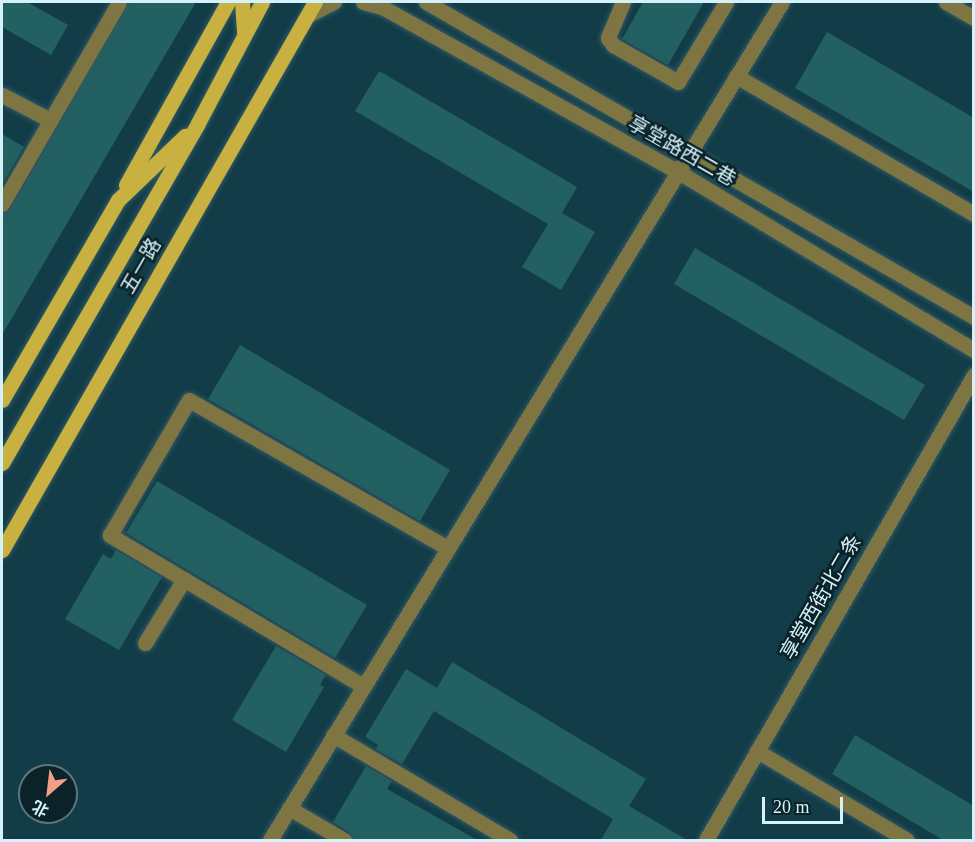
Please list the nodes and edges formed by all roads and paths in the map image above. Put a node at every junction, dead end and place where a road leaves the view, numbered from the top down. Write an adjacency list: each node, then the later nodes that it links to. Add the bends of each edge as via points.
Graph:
1 (119, 2): 17 (street)
2 (228, 2): 21 (main road)
3 (242, 2): 14 (main road)
4 (262, 2): 14 (main road)
5 (334, 2): 12 (street)
6 (363, 2): 20 (street, 享堂路西二巷, via 382,7)
7 (426, 2): 19 (street, 享堂路西二巷)
8 (623, 2): 9 (street, via 608,38 613,45 678,82)
9 (726, 2)
10 (782, 2): 15 (street)
11 (946, 2): 13 (street)
12 (311, 8): 30 (main road, 五一路)
13 (974, 18)
14 (244, 35): 18 (main road)
15 (736, 76): 19 (street); 23 (street)
16 (2, 95): 17 (street)
17 (50, 120): 22 (street)
18 (198, 123): 21 (main road); 28 (main road)
19 (687, 155): 20 (street); 24 (street, 享堂路西二巷)
20 (677, 171): 25 (street, 享堂路西二巷); 29 (street)
21 (118, 200): 27 (main road)
22 (2, 204)
23 (974, 214)
24 (974, 317)
25 (974, 350)
26 (974, 375): 35 (street, 享堂西街北二条)
27 (2, 400)
28 (2, 463)
29 (447, 548): 31 (street, via 189,400 110,535); 33 (street)
30 (2, 550)
31 (184, 579): 32 (street); 33 (street)
32 (145, 643)
33 (363, 686): 34 (street)
34 (333, 735): 36 (street); 39 (street)
35 (757, 751): 40 (street, 享堂西街北二条); 41 (street)
36 (289, 808): 37 (street); 38 (street)
37 (270, 840)
38 (344, 840)
39 (510, 840)
40 (706, 840)
41 (907, 840)

